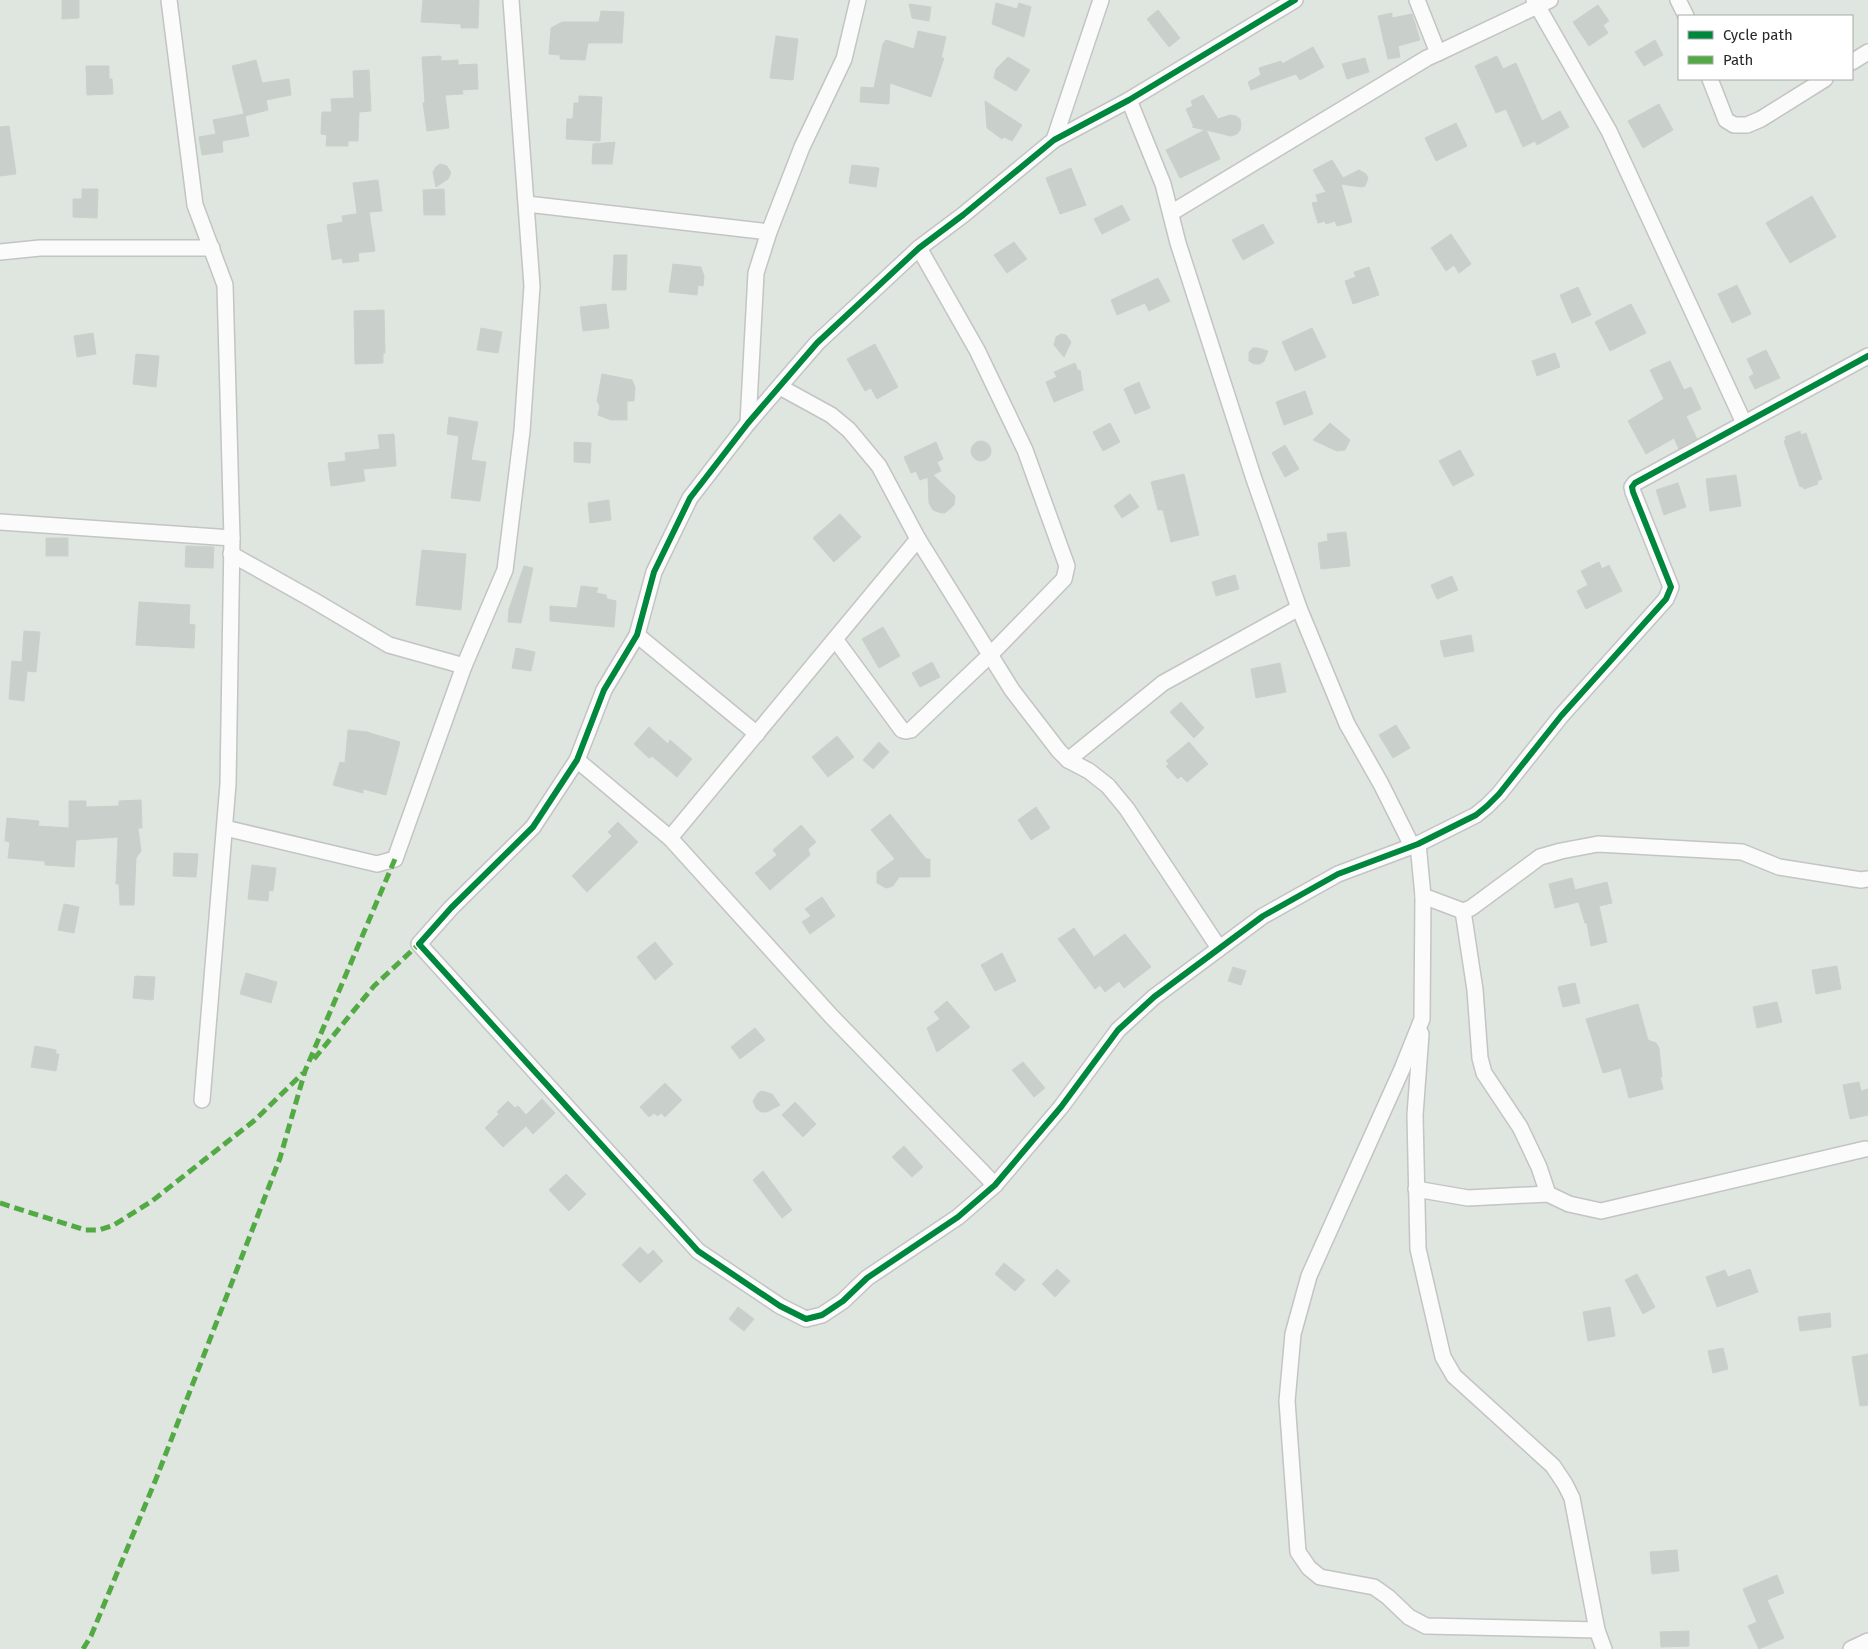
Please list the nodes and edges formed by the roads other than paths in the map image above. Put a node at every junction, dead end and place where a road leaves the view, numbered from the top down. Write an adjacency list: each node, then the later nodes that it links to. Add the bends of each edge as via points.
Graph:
1 (168, 0): 20 (street, via 195,205)
2 (511, 0): 17 (street)
3 (858, 0): 19 (street, via 844,59 802,147)
4 (1101, 0): 16 (street)
5 (1295, 0): 15 (street)
6 (1417, 0): 11 (street)
7 (1678, 0): 9 (street)
8 (1541, 2): 11 (street); 25 (street, via 1609,131)
9 (1686, 15)
10 (1868, 52): 12 (street)
11 (1438, 53): 18 (street)
12 (1853, 61)
13 (1710, 80): 14 (street, via 1726,120 1734,125 1747,126)
14 (1824, 80)
15 (1129, 100): 16 (street); 18 (street, via 1163,184)
16 (1054, 140): 21 (street)
17 (527, 204): 19 (street); 35 (street, via 532,286 522,431 505,570)
18 (1171, 213): 31 (street, via 1254,480)
19 (769, 232): 26 (street, via 756,273)
20 (212, 248): 22 (street, via 40,248); 28 (street, via 226,285)
21 (919, 248): 24 (street, via 817,343); 34 (street, via 977,350 1024,450 1067,566 1064,579)
22 (0, 252)
23 (1868, 356): 25 (street)
24 (780, 387): 26 (street); 29 (street, via 831,415 849,430 879,466)
25 (1744, 422): 41 (street, via 1635,483 1633,492 1670,587 1666,599 1560,716 1499,794 1476,815)
26 (748, 423): 32 (street, via 690,498 654,572)
27 (0, 522): 28 (street)
28 (232, 538): 30 (street)
29 (918, 539): 33 (street); 34 (street)
30 (231, 554): 35 (street, via 389,645); 39 (street)
31 (1299, 608): 38 (street, via 1162,683); 41 (street, via 1346,724)
32 (637, 635): 36 (street); 37 (street, via 604,690)
33 (835, 639): 34 (street, via 906,732); 36 (street)
34 (990, 656): 38 (street, via 1012,690)
35 (464, 666): 39 (street, via 395,858 377,864)
36 (757, 734): 40 (street)
37 (577, 760): 40 (street); 49 (street, via 533,827 419,944 698,1251 780,1306 806,1319 822,1316 867,1278 958,1217)
38 (1068, 760): 45 (street, via 1108,786)
39 (225, 828): 47 (street)
40 (670, 838): 49 (street, via 832,1017)
41 (1415, 845): 43 (street); 45 (street, via 1338,874 1264,916)
42 (1868, 879): 44 (street, via 1779,867 1742,852 1598,844 1540,857)
43 (1423, 896): 44 (street); 46 (street)
44 (1463, 911): 51 (street, via 1484,1073 1520,1127 1540,1167)
45 (1219, 948): 49 (street, via 1154,997 1118,1030 1061,1107)
46 (1422, 1019): 50 (street, via 1415,1115); 52 (street, via 1309,1276 1294,1334 1287,1401 1298,1552 1308,1568 1320,1577 1374,1586 1409,1617 1426,1626)
47 (202, 1100)
48 (1864, 1149): 51 (street, via 1601,1211 1569,1204)
49 (995, 1185)
50 (1416, 1189): 51 (street, via 1468,1198); 52 (street, via 1418,1249 1443,1357 1454,1376 1553,1466 1566,1484 1572,1498)
51 (1548, 1194)
52 (1597, 1630): 54 (street)
53 (1868, 1641): 55 (street)
54 (1604, 1649)
55 (1851, 1649)

